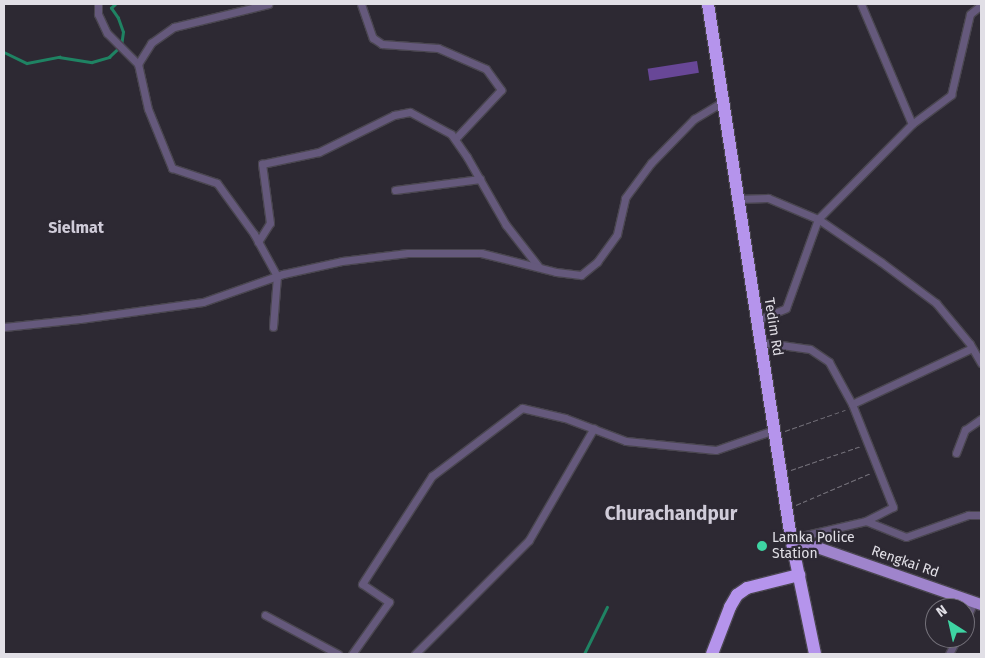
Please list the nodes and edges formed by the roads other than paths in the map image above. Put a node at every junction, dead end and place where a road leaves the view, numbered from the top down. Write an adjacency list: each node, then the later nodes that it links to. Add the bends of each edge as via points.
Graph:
1 (98, 4): 7 (street, via 98,14 107,33)
2 (268, 4): 7 (street, via 174,27 151,42)
3 (361, 4): 10 (street, via 373,38 382,44 438,48 486,69 501,90)
4 (708, 4): 8 (highway, Tedim Rd)
5 (861, 4): 9 (street)
6 (981, 4): 9 (street, via 970,14 952,95)
7 (138, 64): 15 (street, via 148,109 172,168 217,182)
8 (722, 102): 13 (highway, Tedim Rd); 16 (street, via 694,119 651,163 625,198 617,234 596,262 581,275)
9 (912, 124): 14 (street)
10 (455, 139): 11 (street); 15 (street, via 452,134 410,112 394,115 319,152 262,164 270,223)
11 (480, 179): 12 (street); 16 (street, via 506,225)
12 (395, 190)
13 (737, 199): 14 (street, via 768,198); 18 (highway, Tedim Rd)
14 (818, 219): 18 (street, via 786,308); 22 (street, via 936,303)
15 (258, 242): 17 (street)
16 (538, 266): 17 (street, via 480,253 408,253 342,261)
17 (277, 276): 19 (street, via 203,302); 20 (street)
18 (757, 320): 21 (highway, Tedim Rd)
19 (4, 327)
20 (273, 327)
21 (760, 342): 24 (street, via 810,349 829,362); 27 (highway, Tedim Rd)
22 (972, 348): 23 (street); 24 (street)
23 (981, 361)
24 (853, 406): 30 (street, via 893,507)
25 (981, 419): 28 (street, via 965,430)
26 (594, 428): 27 (street, via 626,441 716,450); 36 (street, via 522,408 432,476 362,584 388,602); 37 (street, via 529,540)
27 (774, 432): 31 (highway, Tedim Rd)
28 (956, 453)
29 (981, 515): 30 (street, via 968,515 906,537)
30 (866, 521): 31 (street)
31 (791, 538): 32 (highway, Tedim Rd); 33 (main road, Rengkai Rd)
32 (799, 575): 38 (highway, via 747,588 738,595); 39 (highway, Tedim Rd)
33 (978, 603)
34 (265, 615): 35 (street)
35 (338, 654)
36 (352, 654)
37 (415, 654)
38 (712, 654)
39 (816, 654)

